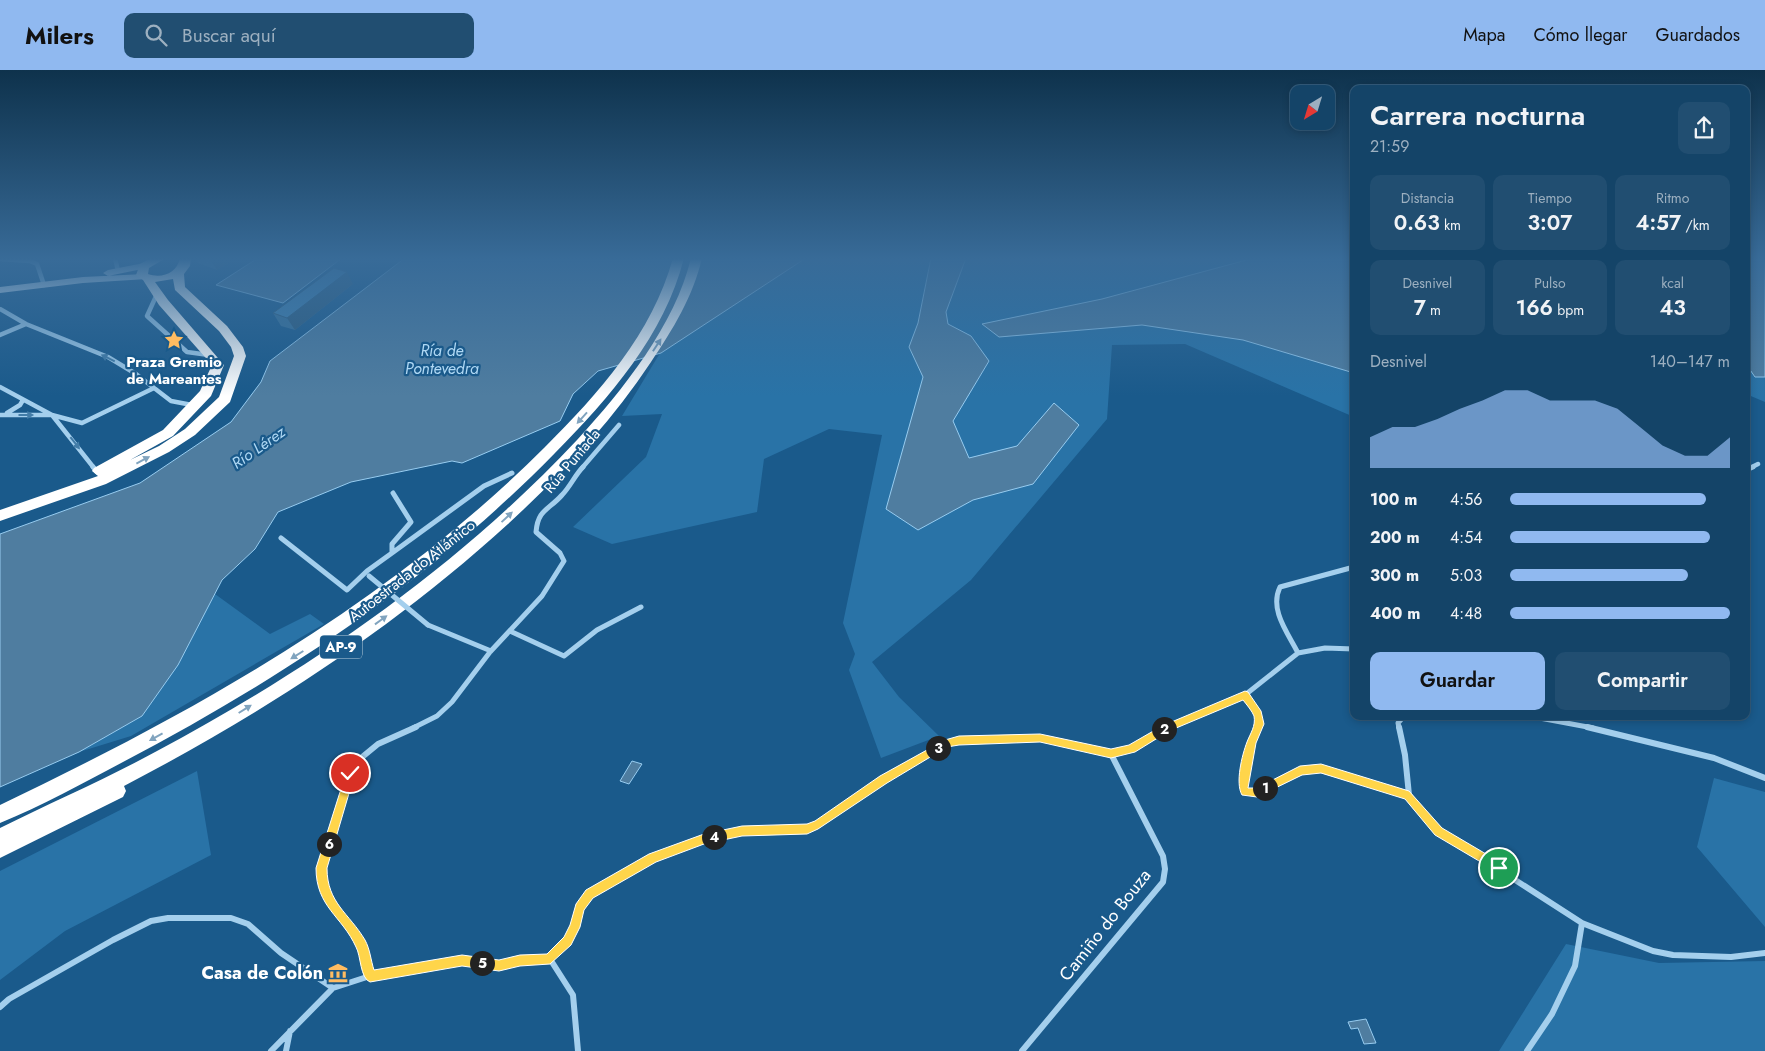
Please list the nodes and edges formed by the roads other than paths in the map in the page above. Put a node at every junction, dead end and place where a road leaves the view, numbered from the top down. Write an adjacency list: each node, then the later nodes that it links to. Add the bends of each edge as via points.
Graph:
1 (153, 304): 9 (street, via 147,316 187,352)
2 (164, 304): 9 (highway)
3 (196, 304): 23 (highway, one-way to 3, via 101,480 138,463 190,432 225,399 240,356 239,349)
4 (662, 304): 40 (highway, Autoestrada do Atlántico / AP-9, one-way to 40, via 614,381 538,466 466,532 368,607 216,704 105,765)
5 (679, 304): 36 (highway, Autoestrada do Atlántico / AP-9, one-way to 5, via 382,619 484,539 554,472 631,386 674,319)
6 (0, 309): 7 (street)
7 (26, 324): 8 (street); 11 (street, one-way to 7, via 108,357)
8 (0, 335)
9 (211, 355): 13 (highway, via 218,364 206,393)
10 (0, 388): 12 (street)
11 (154, 388): 13 (street, via 171,402); 14 (street, via 82,423)
12 (23, 400): 14 (street); 15 (street, via 12,411)
13 (195, 406): 19 (highway, via 168,433)
14 (52, 414): 15 (street, one-way to 14); 19 (street, one-way to 19)
15 (1, 415)
16 (619, 425): 29 (street, Rúa Puntada, via 572,479 563,495 544,510 537,521 536,532 560,553 564,561)
17 (1758, 464): 18 (street)
18 (1750, 468)
19 (97, 472): 22 (highway)
20 (512, 473): 25 (street, via 484,486)
21 (392, 493): 25 (street, via 411,522 392,544)
22 (0, 506)
23 (0, 516)
24 (281, 538): 27 (street, via 347,590)
25 (392, 553): 27 (street)
26 (1350, 568): 32 (street, via 1280,587 1274,599 1276,610)
27 (368, 573): 31 (street, bridge, via 428,625)
28 (641, 607): 29 (street, via 597,630 564,656)
29 (512, 632): 31 (street, Rúa Puntada)
30 (1350, 649): 32 (street, via 1325,648)
31 (491, 651): 46 (street, Rúa Puntada, via 437,716 379,744 362,757 350,773 321,868 322,884 327,898 361,944)
32 (1298, 654): 33 (street)
33 (1245, 695): 37 (street, via 1166,728 1131,749); 39 (street, via 1258,714 1259,724 1251,743 1246,792 1257,792 1300,771 1314,768)
34 (1401, 720): 39 (street, via 1398,723)
35 (1551, 720): 38 (street, via 1611,731 1714,758)
36 (226, 721): 41 (highway, Autoestrada do Atlántico / AP-9, via 111,784); 42 (highway, AP-9, via 175,760 89,807)
37 (1111, 754): 45 (street, via 1040,738 959,740 945,744 813,827 742,831 704,839 652,858 589,894 580,908 568,941); 53 (street, Camiño do Bouza, via 1163,856 1163,882)
38 (1765, 778)
39 (1409, 795): 43 (street, via 1439,831)
40 (0, 814)
41 (0, 837)
42 (0, 849)
43 (1582, 923): 44 (street, via 1653,951 1673,955 1731,957); 54 (street, via 1575,966 1552,1014)
44 (1765, 952)
45 (550, 959): 46 (street, via 499,966 462,961); 52 (street, via 573,995)
46 (370, 976): 47 (street)
47 (333, 988): 48 (street, via 281,953 248,924 231,918 168,918 151,921 113,940); 49 (street)
48 (0, 1007)
49 (290, 1031): 50 (street); 51 (street)
50 (271, 1051)
51 (286, 1051)
52 (578, 1051)
53 (1022, 1051)
54 (1527, 1051)

